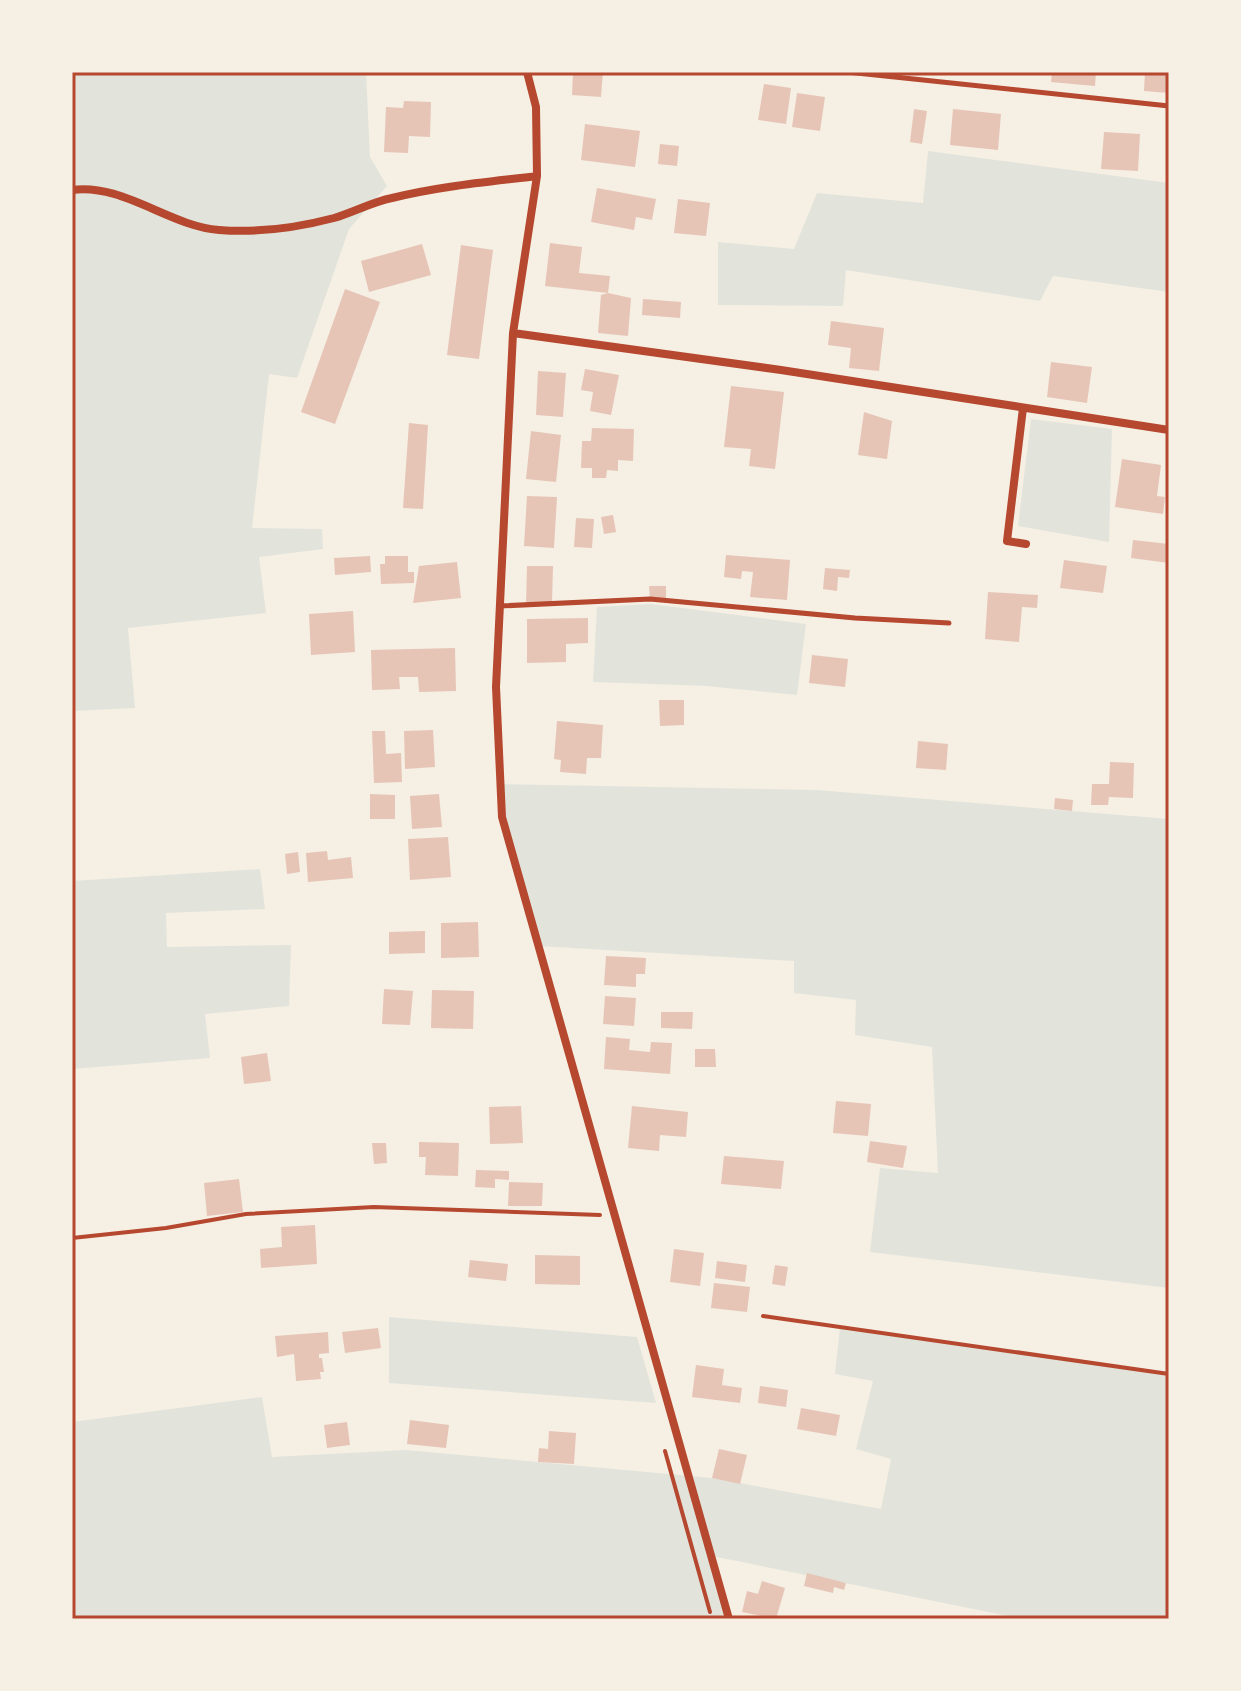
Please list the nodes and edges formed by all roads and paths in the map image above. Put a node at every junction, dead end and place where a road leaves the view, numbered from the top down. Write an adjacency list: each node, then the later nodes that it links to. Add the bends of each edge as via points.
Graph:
1 (527, 72): 4 (street, via 536,107)
2 (847, 72): 3 (lane)
3 (1169, 106)
4 (537, 176): 5 (street, via 428,190 276,230 216,230 120,197); 6 (street)
5 (72, 190)
6 (513, 333): 7 (street); 10 (street)
7 (1023, 408): 8 (street); 9 (street, via 1007,541)
8 (1169, 430)
9 (1026, 544)
10 (499, 606): 11 (lane, via 650,599); 14 (street, via 496,687 502,817)
11 (949, 623)
12 (595, 1200): 13 (path)
13 (599, 1215): 14 (path); 15 (path, via 374,1207 246,1214)
14 (615, 1215): 20 (street)
15 (72, 1238)
16 (763, 1316): 17 (path)
17 (1169, 1374)
18 (661, 1437): 19 (path)
19 (712, 1619)
20 (729, 1619)

